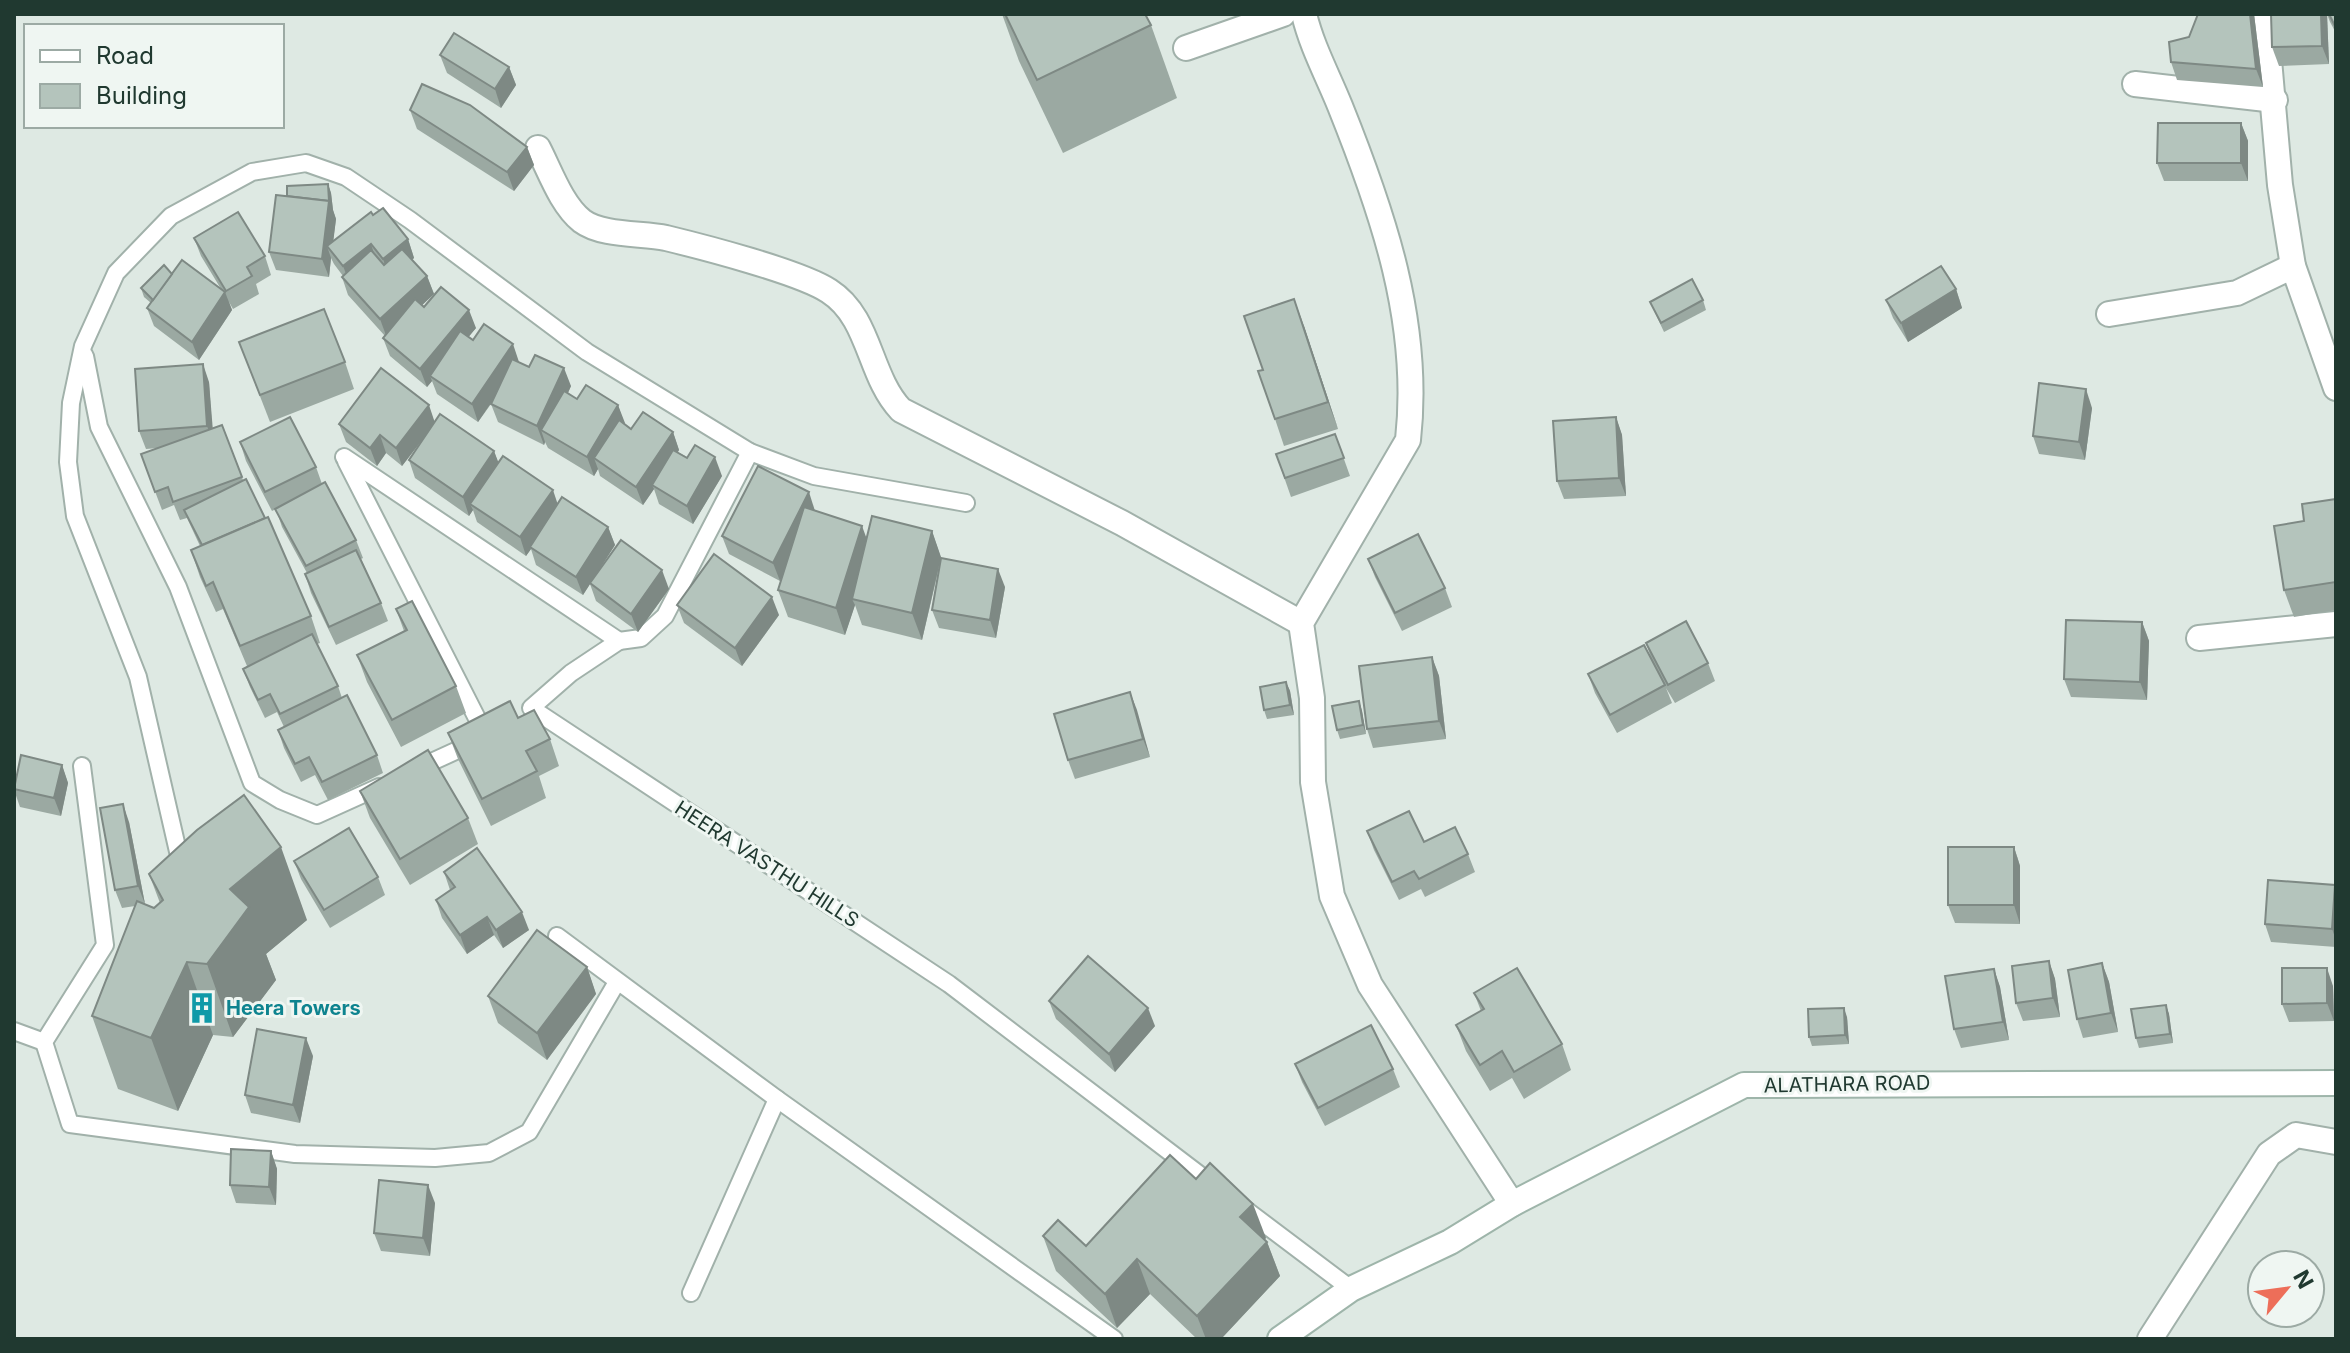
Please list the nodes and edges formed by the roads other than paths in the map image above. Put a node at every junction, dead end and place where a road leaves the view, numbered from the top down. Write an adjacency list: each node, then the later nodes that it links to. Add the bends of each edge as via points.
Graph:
1 (1283, 14): 4 (street)
2 (1304, 14): 14 (street, via 1391,246 1410,340 1411,407 1408,440)
3 (2265, 14): 6 (street)
4 (1186, 48)
5 (2135, 84): 6 (street)
6 (2275, 100): 8 (street, via 2280,185)
7 (538, 148): 14 (street, via 571,209 585,223 668,239 818,285 850,310 880,382 901,410 1122,523)
8 (2293, 266): 9 (street, via 2237,293); 11 (street)
9 (2109, 314)
10 (83, 346): 12 (lane, via 116,273 171,216 252,172 306,163 346,177 587,352); 17 (lane, via 99,427 178,587 252,783 280,800 317,815 492,734 344,457); 19 (lane, via 71,403 68,462 75,516 138,677)
11 (2336, 388)
12 (750, 452): 13 (lane, via 814,476); 17 (lane, HEERA VASTHU HILLS, via 665,616 641,638)
13 (966, 503)
14 (1301, 623): 27 (street, via 1312,698 1313,782 1332,896 1370,985)
15 (2336, 624): 16 (street)
16 (2199, 638)
17 (619, 641): 28 (lane, HEERA VASTHU HILLS, via 526,712 949,984)
18 (82, 766): 23 (lane, via 105,945)
19 (183, 874)
20 (557, 936): 21 (lane)
21 (617, 982): 23 (lane, via 529,1132 489,1153 435,1158 295,1154 70,1124); 25 (lane)
22 (14, 1031): 23 (lane)
23 (44, 1042)
24 (2336, 1083): 27 (street, ALATHARA ROAD, via 1744,1085)
25 (777, 1099): 29 (lane); 30 (lane)
26 (2325, 1138): 32 (street, via 2296,1135 2255,1171)
27 (1512, 1204): 28 (street, ALATHARA ROAD, via 1450,1242)
28 (1351, 1289): 31 (street, ALATHARA ROAD)
29 (691, 1293)
30 (1114, 1339)
31 (1280, 1339)
32 (2150, 1339)

